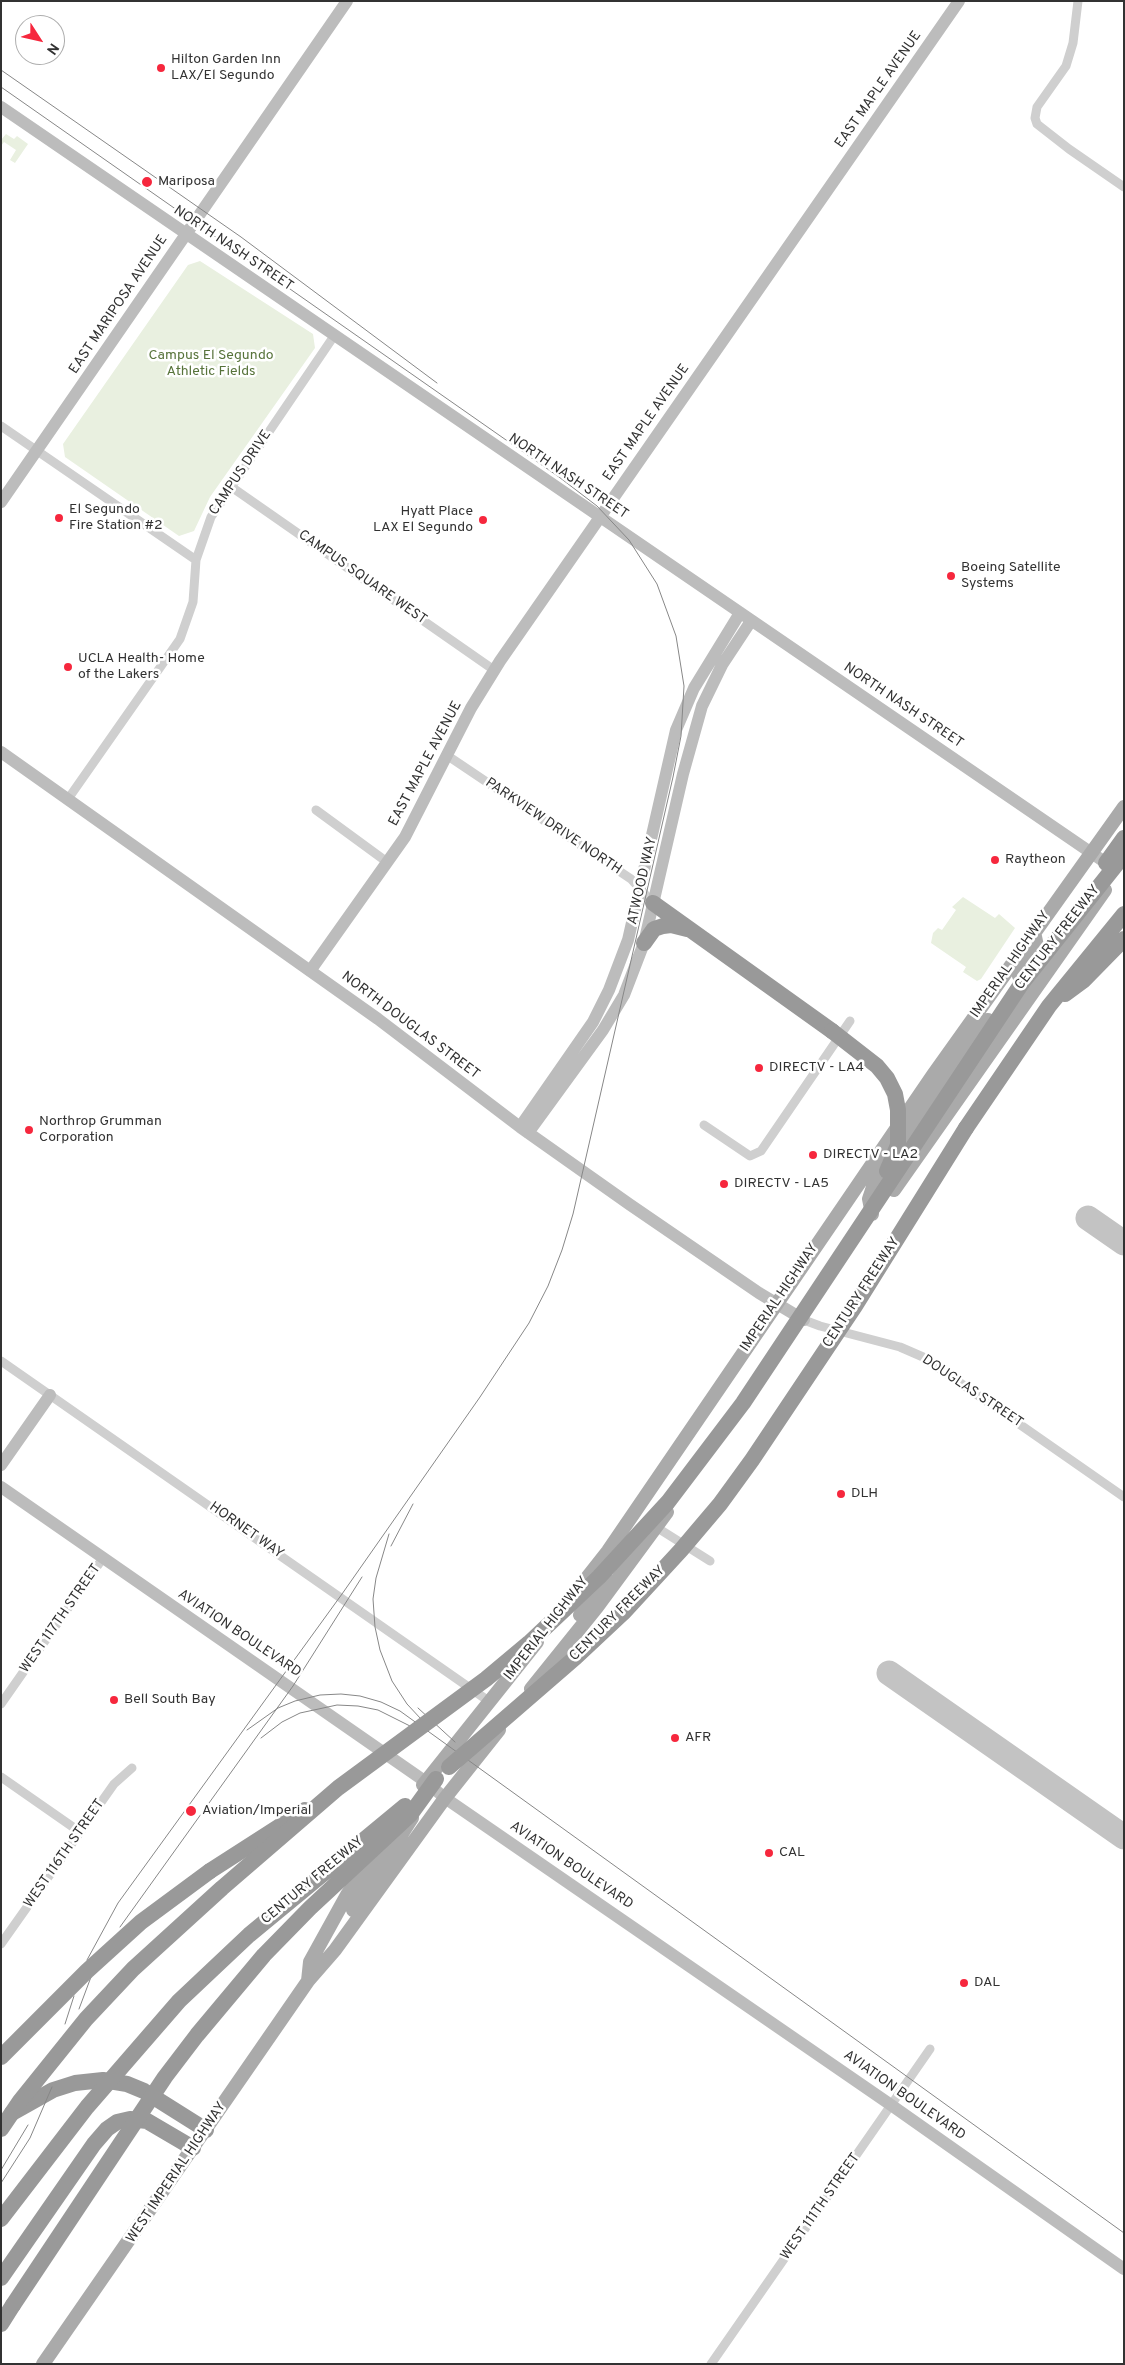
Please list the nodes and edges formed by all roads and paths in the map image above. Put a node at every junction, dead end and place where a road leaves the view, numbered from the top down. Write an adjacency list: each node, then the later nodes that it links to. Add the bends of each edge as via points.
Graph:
1 (347, 1): 6 (street, EAST MARIPOSA AVENUE)
2 (959, 1): 12 (street, EAST MAPLE AVENUE)
3 (1078, 1): 5 (street, via 1073,43 1066,66 1037,107 1035,118 1037,124 1069,149)
4 (1, 107): 6 (street, NORTH NASH STREET)
5 (1124, 186)
6 (185, 234): 7 (street, NORTH NASH STREET); 9 (street, EAST MARIPOSA AVENUE)
7 (334, 336): 10 (street, CAMPUS DRIVE); 12 (street, NORTH NASH STREET)
8 (1, 426): 9 (street)
9 (37, 452): 11 (street, EAST MARIPOSA AVENUE); 13 (street)
10 (230, 486): 13 (street, CAMPUS DRIVE, via 211,517); 16 (street, CAMPUS SQUARE WEST)
11 (1, 502)
12 (600, 517): 14 (street, NORTH NASH STREET); 16 (street, EAST MAPLE AVENUE)
13 (196, 560): 19 (street, CAMPUS DRIVE, via 193,602 180,639)
14 (740, 613): 15 (street, NORTH NASH STREET); 27 (street, ATWOOD WAY, via 694,688 676,730)
15 (751, 620): 23 (street, NORTH NASH STREET); 28 (street, ATWOOD WAY, via 722,664 702,706)
16 (494, 670): 18 (street, EAST MAPLE AVENUE)
17 (1, 752): 19 (street, NORTH DOUGLAS STREET)
18 (448, 756): 25 (street, EAST MAPLE AVENUE, via 420,812); 27 (street, PARKVIEW DRIVE NORTH, via 631,879)
19 (68, 799): 33 (street, NORTH DOUGLAS STREET)
20 (1124, 807): 23 (main road, IMPERIAL HIGHWAY)
21 (316, 810): 25 (street)
22 (1124, 838): 34 (highway, bridge)
23 (1091, 853): 26 (street, NORTH NASH STREET); 37 (main road, IMPERIAL HIGHWAY, via 1034,932)
24 (1124, 855): 34 (highway, CENTURY FREEWAY, bridge)
25 (387, 862): 33 (street, EAST MAPLE AVENUE)
26 (1122, 870): 38 (main road, IMPERIAL HIGHWAY)
27 (639, 888): 28 (street, PARKVIEW DRIVE NORTH); 40 (street, ATWOOD WAY, via 625,947 602,1006)
28 (653, 903): 30 (highway); 32 (street, ATWOOD WAY)
29 (1124, 914): 35 (highway, CENTURY FREEWAY)
30 (689, 930): 32 (highway, via 663,926 654,929); 41 (highway, bridge, via 859,1050 887,1078 898,1110 898,1145)
31 (1124, 939): 35 (highway, via 1084,980)
32 (644, 943): 40 (street, ATWOOD WAY, via 613,1015)
33 (310, 971): 40 (street, NORTH DOUGLAS STREET)
34 (1022, 983): 41 (highway, CENTURY FREEWAY, bridge)
35 (1049, 1006): 58 (highway, CENTURY FREEWAY, bridge, via 966,1128 855,1306 720,1504 623,1613)
36 (850, 1020): 39 (street, via 761,1151 750,1156)
37 (938, 1079): 38 (street); 41 (main road, via 876,1181 869,1199); 42 (main road, IMPERIAL HIGHWAY)
38 (960, 1094): 41 (main road, IMPERIAL HIGHWAY)
39 (704, 1125)
40 (524, 1130): 42 (street, NORTH DOUGLAS STREET)
41 (866, 1222): 43 (main road, IMPERIAL HIGHWAY); 59 (highway, CENTURY FREEWAY, bridge, via 743,1403 668,1502 632,1542 530,1643)
42 (776, 1304): 43 (street, NORTH DOUGLAS STREET); 49 (main road, IMPERIAL HIGHWAY)
43 (804, 1320): 48 (street, DOUGLAS STREET, via 900,1346 923,1357); 50 (main road, IMPERIAL HIGHWAY)
44 (1, 1361): 45 (street, HORNET WAY)
45 (50, 1395): 46 (street); 54 (street, HORNET WAY)
46 (1, 1466)
47 (1, 1487): 51 (street, AVIATION BOULEVARD)
48 (1124, 1497)
49 (638, 1508): 53 (main road, via 638,1527 579,1618); 54 (main road, IMPERIAL HIGHWAY)
50 (656, 1527): 52 (street); 53 (main road, IMPERIAL HIGHWAY)
51 (104, 1558): 55 (street, WEST 117TH STREET); 58 (street, AVIATION BOULEVARD)
52 (710, 1561)
53 (565, 1647): 60 (main road, IMPERIAL HIGHWAY)
54 (490, 1702): 58 (main road, IMPERIAL HIGHWAY)
55 (1, 1704)
56 (132, 1768): 61 (street, WEST 116TH STREET, via 114,1784)
57 (1, 1777): 61 (street)
58 (431, 1780): 60 (street, AVIATION BOULEVARD); 63 (main road, via 426,1795 340,1931); 64 (main road, WEST IMPERIAL HIGHWAY, via 358,1879 310,1962); 72 (highway, CENTURY FREEWAY, bridge, via 249,1935 178,2001 87,2107); 75 (highway, bridge, via 410,1815 310,1908 209,2020 165,2077)
59 (338, 1788): 66 (highway, bridge, via 210,1871 141,1922); 69 (highway, CENTURY FREEWAY, bridge, via 133,1968 86,2019)
60 (445, 1798): 63 (main road, WEST IMPERIAL HIGHWAY); 67 (street, AVIATION BOULEVARD)
61 (80, 1832): 62 (street, WEST 116TH STREET)
62 (1, 1944)
63 (335, 1950): 64 (main road, WEST IMPERIAL HIGHWAY)
64 (308, 1981): 70 (main road, WEST IMPERIAL HIGHWAY)
65 (930, 2049): 67 (street, WEST 111TH STREET)
66 (1, 2057)
67 (891, 2105): 73 (street, AVIATION BOULEVARD); 77 (street, WEST 111TH STREET)
68 (1, 2120): 70 (highway, bridge, via 53,2090 75,2083 111,2082 144,2091)
69 (1, 2129)
70 (206, 2130): 71 (main road, WEST IMPERIAL HIGHWAY)
71 (193, 2148): 74 (highway, via 147,2121 130,2119 117,2122 94,2144); 76 (main road, WEST IMPERIAL HIGHWAY)
72 (1, 2219)
73 (1124, 2269)
74 (1, 2278)
75 (1, 2323)
76 (43, 2364)
77 (711, 2364)

